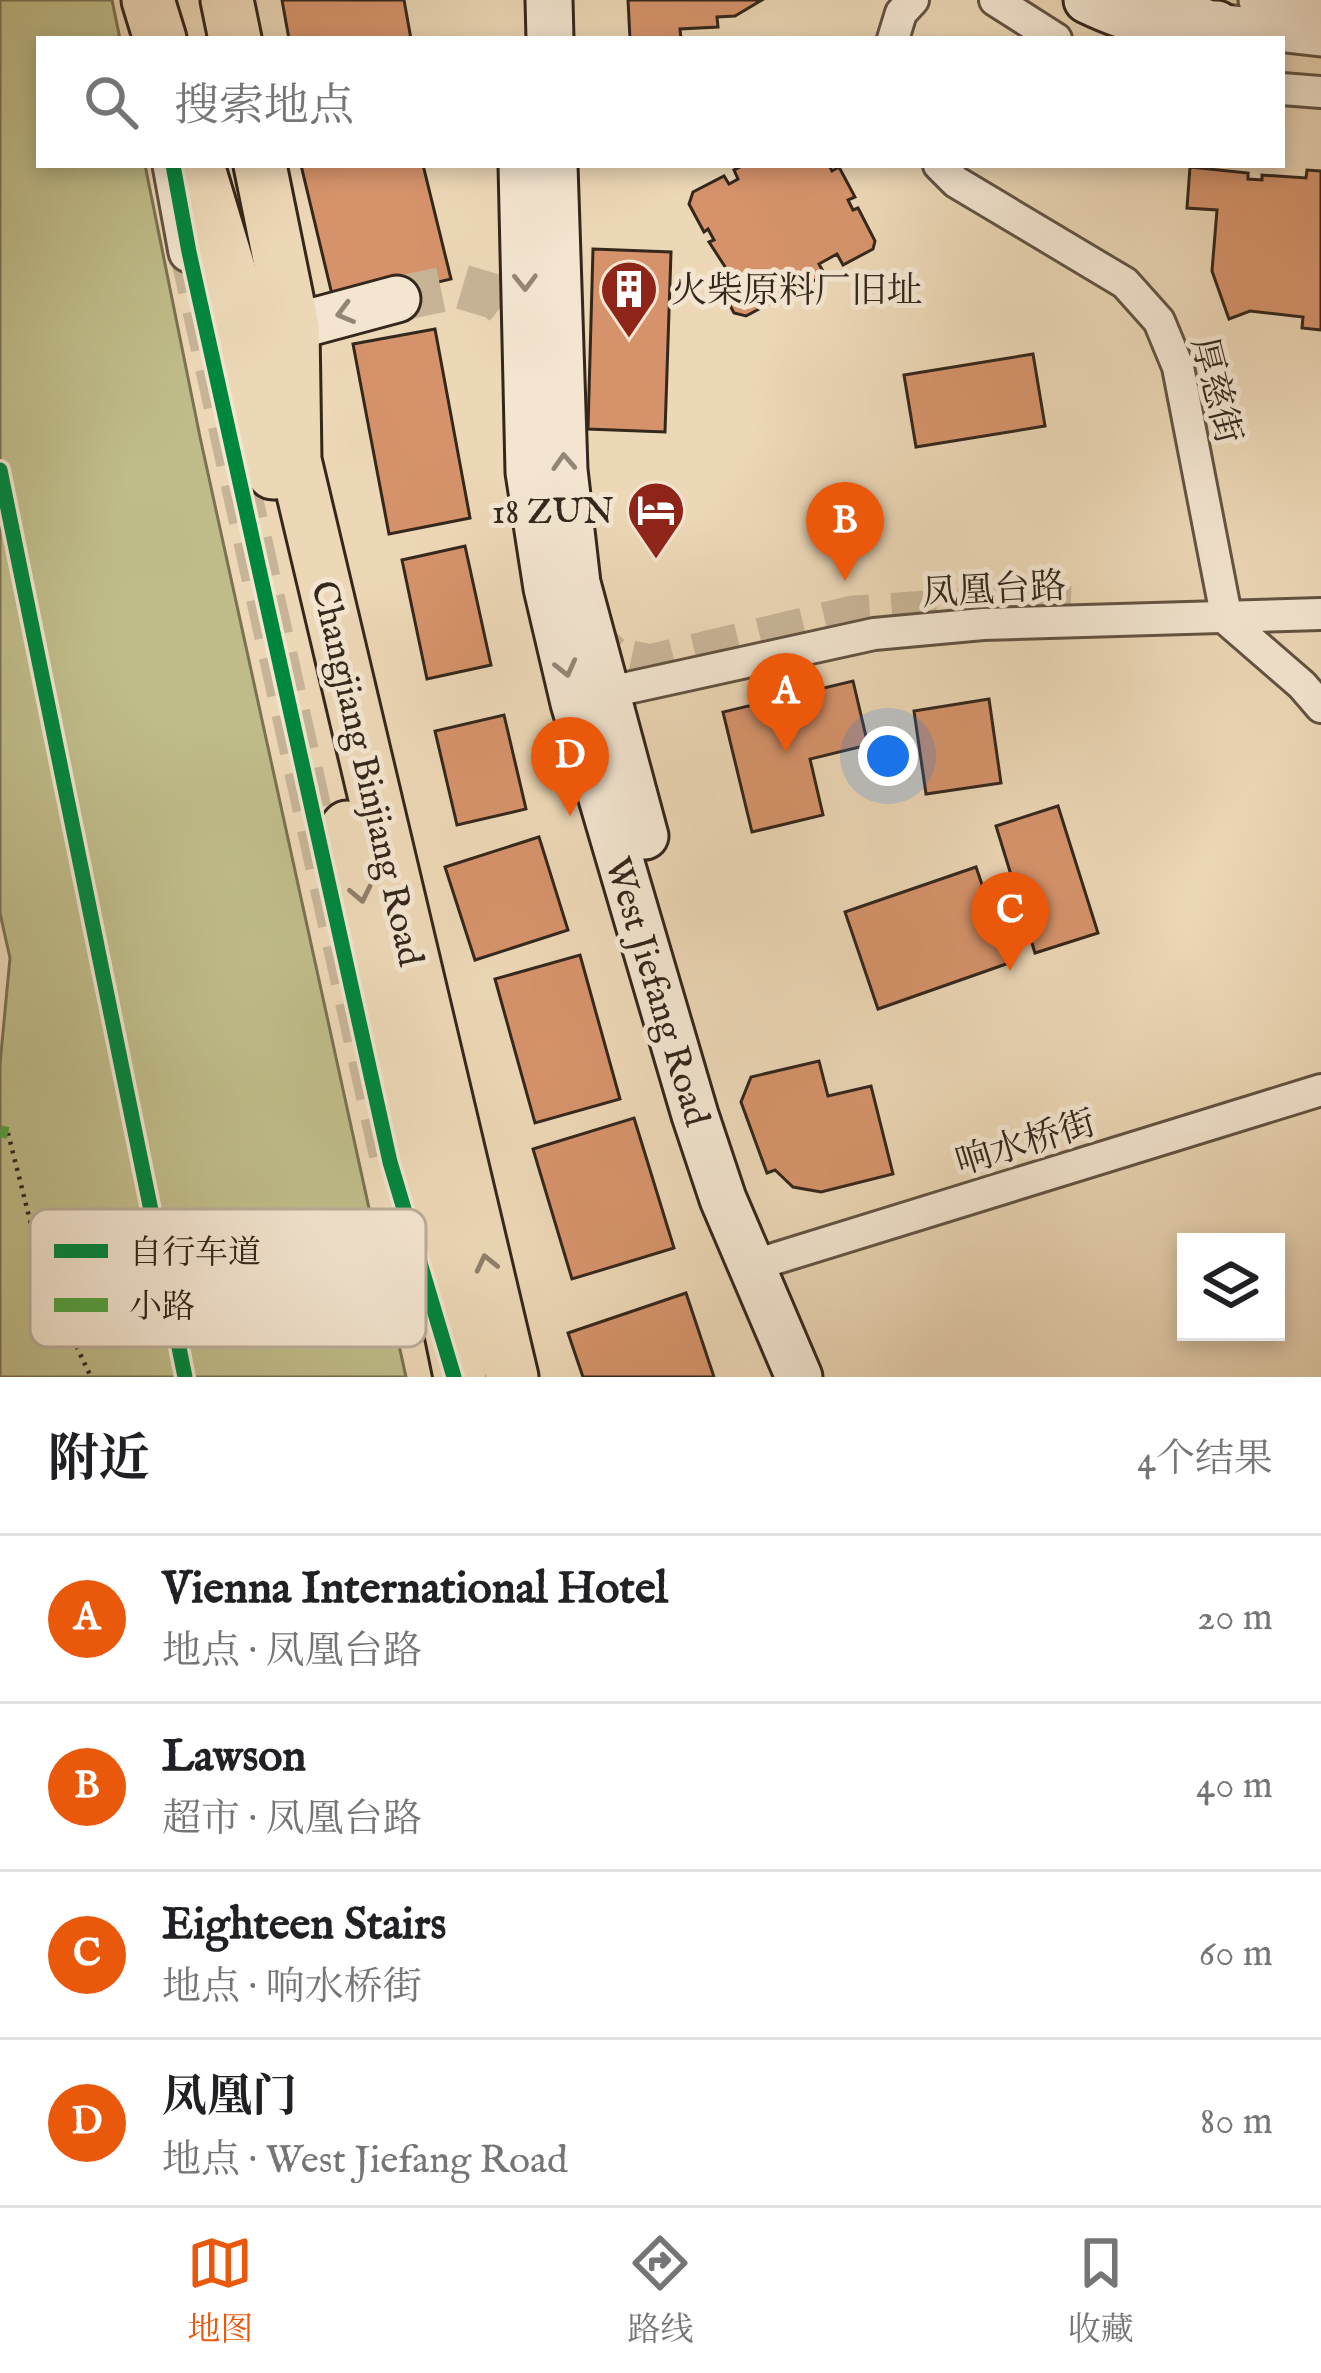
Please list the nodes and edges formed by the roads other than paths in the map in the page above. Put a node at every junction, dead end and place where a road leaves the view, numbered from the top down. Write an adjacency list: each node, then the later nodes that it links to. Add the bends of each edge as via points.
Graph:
1 (519, 0): 10 (main road)
2 (549, 0): 11 (main road)
3 (913, 0): 12 (street)
4 (995, 0): 13 (street)
5 (1087, 0): 9 (main road, via 1172,28)
6 (1158, 0): 9 (street)
7 (1259, 0): 8 (street)
8 (1321, 4)
9 (1217, 24): 14 (street)
10 (520, 36)
11 (550, 36)
12 (894, 36)
13 (1051, 36)
14 (1321, 36)
15 (1285, 89): 16 (street)
16 (1321, 92)
17 (174, 168): 25 (street)
18 (198, 168): 25 (main road, Changjiang Binjiang Road)
19 (211, 168): 25 (main road)
20 (234, 168): 28 (main road)
21 (261, 168): 27 (main road, Changjiang Binjiang Road)
22 (522, 168): 38 (main road, West Jiefang Road, one-way to 38, via 529,472 547,588 688,1092 723,1199)
23 (554, 168): 31 (main road, West Jiefang Road, one-way to 23, via 577,583 564,470)
24 (942, 168): 30 (street, 厚慈街, via 1126,283 1159,321 1178,367)
25 (210, 263): 36 (main road, Changjiang Binjiang Road, one-way to 36)
26 (398, 299): 27 (main road, one-way to 27)
27 (293, 327): 28 (main road, Changjiang Binjiang Road)
28 (295, 460): 41 (main road, Changjiang Binjiang Road, one-way to 28)
29 (1321, 614): 30 (street, 凤凰台路)
30 (1227, 620): 31 (street, 凤凰台路, via 874,634); 32 (street)
31 (605, 693): 38 (main road, West Jiefang Road)
32 (1321, 706)
33 (1321, 1090): 38 (street, 响水桥街)
34 (390, 1162): 35 (street)
35 (405, 1209)
36 (420, 1209)
37 (426, 1237): 40 (main road, Changjiang Binjiang Road, one-way to 40)
38 (765, 1262): 42 (main road, West Jiefang Road); 43 (main road, West Jiefang Road)
39 (426, 1278): 40 (street)
40 (457, 1377)
41 (512, 1377)
42 (799, 1377)
43 (831, 1377)

